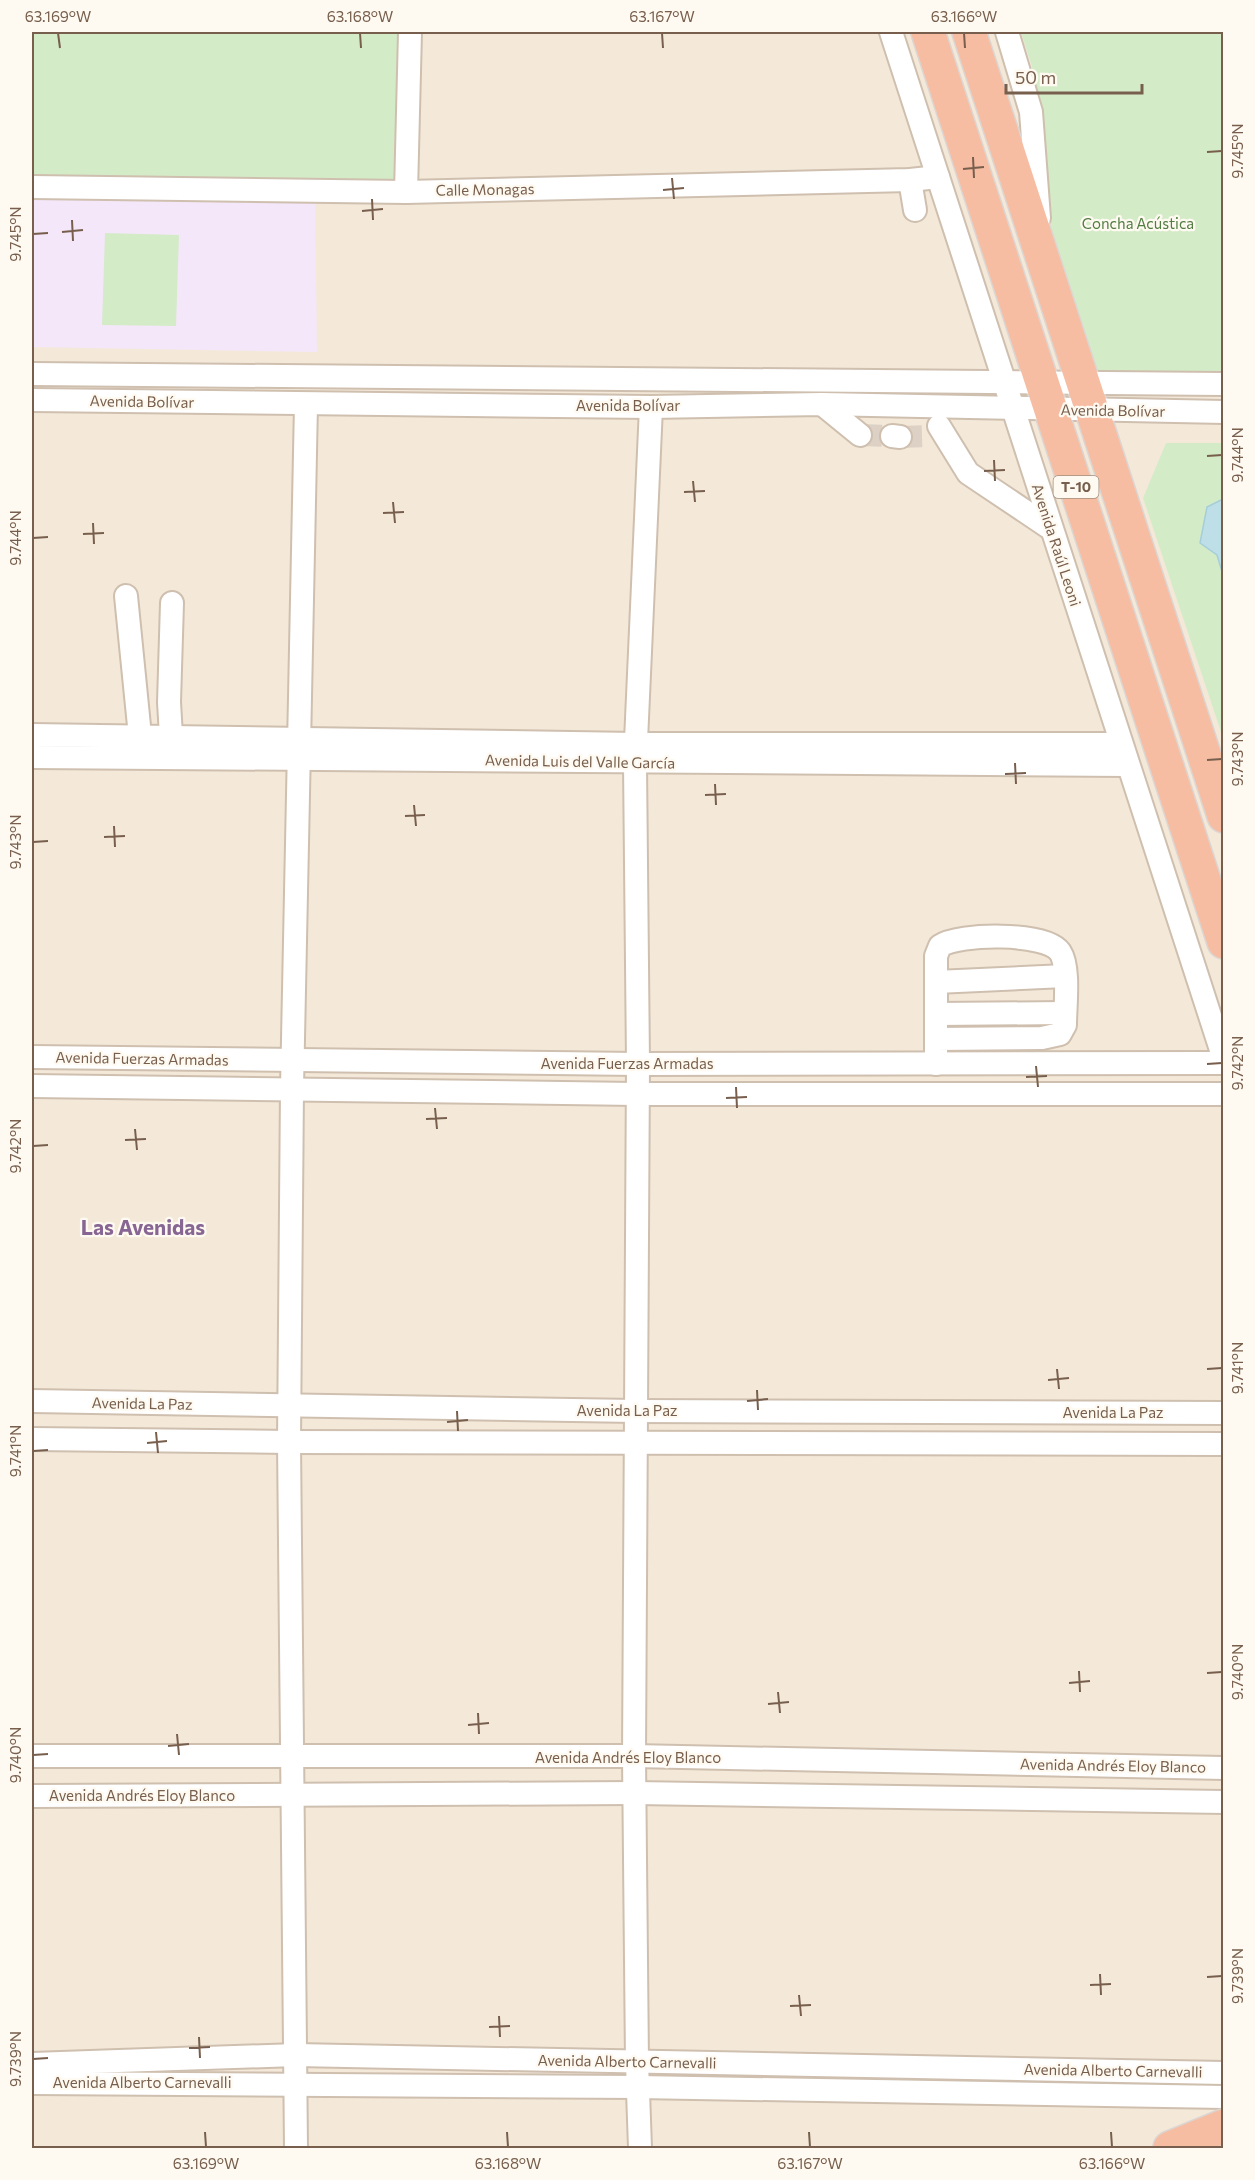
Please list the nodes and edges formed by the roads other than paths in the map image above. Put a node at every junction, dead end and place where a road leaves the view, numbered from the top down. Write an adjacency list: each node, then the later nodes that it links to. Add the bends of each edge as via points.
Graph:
1 (410, 32): 9 (street)
2 (891, 32): 6 (street, Avenida Raúl Leoni)
3 (928, 32): 15 (highway, T-10)
4 (969, 32): 11 (highway, T-10)
5 (1007, 32): 11 (street, via 1031,112)
6 (938, 177): 7 (street, Calle Monagas); 13 (street, Avenida Raúl Leoni)
7 (910, 180): 9 (street, Calle Monagas); 10 (street)
8 (32, 188): 9 (street, Calle Monagas)
9 (406, 192)
10 (915, 210)
11 (1041, 253): 16 (highway, T-10)
12 (32, 374): 13 (street, Avenida Bolívar)
13 (1004, 383): 15 (street, Avenida Bolívar); 21 (street, Avenida Raúl Leoni)
14 (1224, 384): 16 (street, Avenida Bolívar)
15 (1047, 396): 16 (street, Avenida Bolívar); 21 (street, Avenida Bolívar); 36 (highway, T-10)
16 (1088, 397): 22 (street, Avenida Bolívar); 35 (highway, T-10)
17 (32, 400): 18 (street, Avenida Bolívar)
18 (306, 404): 20 (street, Avenida Bolívar); 31 (street)
19 (822, 404): 20 (street, Avenida Bolívar); 23 (street, Avenida Bolívar); 24 (street)
20 (651, 407): 32 (street)
21 (1013, 410): 23 (street, Avenida Bolívar); 25 (street, Avenida Raúl Leoni)
22 (1224, 412)
23 (939, 423): 25 (street, via 968,472)
24 (860, 435)
25 (1050, 528): 33 (street, Avenida Raúl Leoni)
26 (126, 596): 29 (street)
27 (172, 603): 30 (street)
28 (32, 735): 29 (street, Avenida Luis del Valle García)
29 (140, 736): 30 (street, Avenida Luis del Valle García)
30 (171, 736): 31 (street, Avenida Luis del Valle García)
31 (299, 748): 32 (street, Avenida Luis del Valle García); 34 (street, Avenida Luis del Valle García); 43 (street)
32 (635, 754): 33 (street, Avenida Luis del Valle García); 45 (street)
33 (1125, 754): 44 (street, Avenida Raúl Leoni)
34 (32, 757)
35 (1224, 816)
36 (1224, 942)
37 (1065, 976): 38 (street); 38 (street, via 1060,952 1035,938 960,939 940,946); 39 (street)
38 (936, 982): 40 (street)
39 (1065, 1012): 40 (street); 41 (street, via 1065,1025 1053,1038)
40 (936, 1014): 41 (street)
41 (936, 1039): 46 (street)
42 (32, 1057): 43 (street, Avenida Fuerzas Armadas)
43 (293, 1061): 45 (street, Avenida Fuerzas Armadas); 48 (street)
44 (1224, 1061): 46 (street, Avenida Fuerzas Armadas)
45 (638, 1064): 46 (street, Avenida Fuerzas Armadas); 49 (street)
46 (936, 1064)
47 (32, 1086): 48 (street, Avenida Fuerzas Armadas)
48 (292, 1089): 49 (street, Avenida Fuerzas Armadas); 52 (street)
49 (636, 1094): 50 (street, Avenida Fuerzas Armadas); 53 (street)
50 (1224, 1094)
51 (32, 1401): 52 (street, Avenida La Paz)
52 (290, 1407): 53 (street, Avenida La Paz); 56 (street)
53 (636, 1411): 54 (street, Avenida La Paz); 57 (street)
54 (1224, 1413)
55 (32, 1439): 56 (street, Avenida La Paz)
56 (289, 1442): 57 (street, Avenida La Paz); 61 (street)
57 (636, 1442): 58 (street, Avenida La Paz); 60 (street)
58 (1224, 1444)
59 (32, 1756): 61 (street, Avenida Andrés Eloy Blanco)
60 (634, 1756): 61 (street, Avenida Andrés Eloy Blanco); 62 (street, Avenida Andrés Eloy Blanco); 63 (street)
61 (294, 1758): 65 (street)
62 (1224, 1768)
63 (635, 1793): 65 (street, Avenida Andrés Eloy Blanco); 66 (street, Avenida Andrés Eloy Blanco); 68 (street)
64 (32, 1796): 65 (street, Avenida Andrés Eloy Blanco)
65 (294, 1797): 67 (street)
66 (1224, 1802)
67 (296, 2055): 68 (street, Avenida Alberto Carnevalli); 69 (street, Avenida Alberto Carnevalli); 72 (street)
68 (637, 2063): 70 (street, Avenida Alberto Carnevalli); 73 (street)
69 (32, 2064)
70 (1224, 2073)
71 (32, 2083): 72 (street, Avenida Alberto Carnevalli)
72 (296, 2084): 73 (street, Avenida Alberto Carnevalli); 76 (street)
73 (638, 2087): 74 (street, Avenida Alberto Carnevalli); 77 (street)
74 (1224, 2097)
75 (1224, 2126): 78 (highway)
76 (296, 2148)
77 (640, 2148)
78 (1170, 2148)

